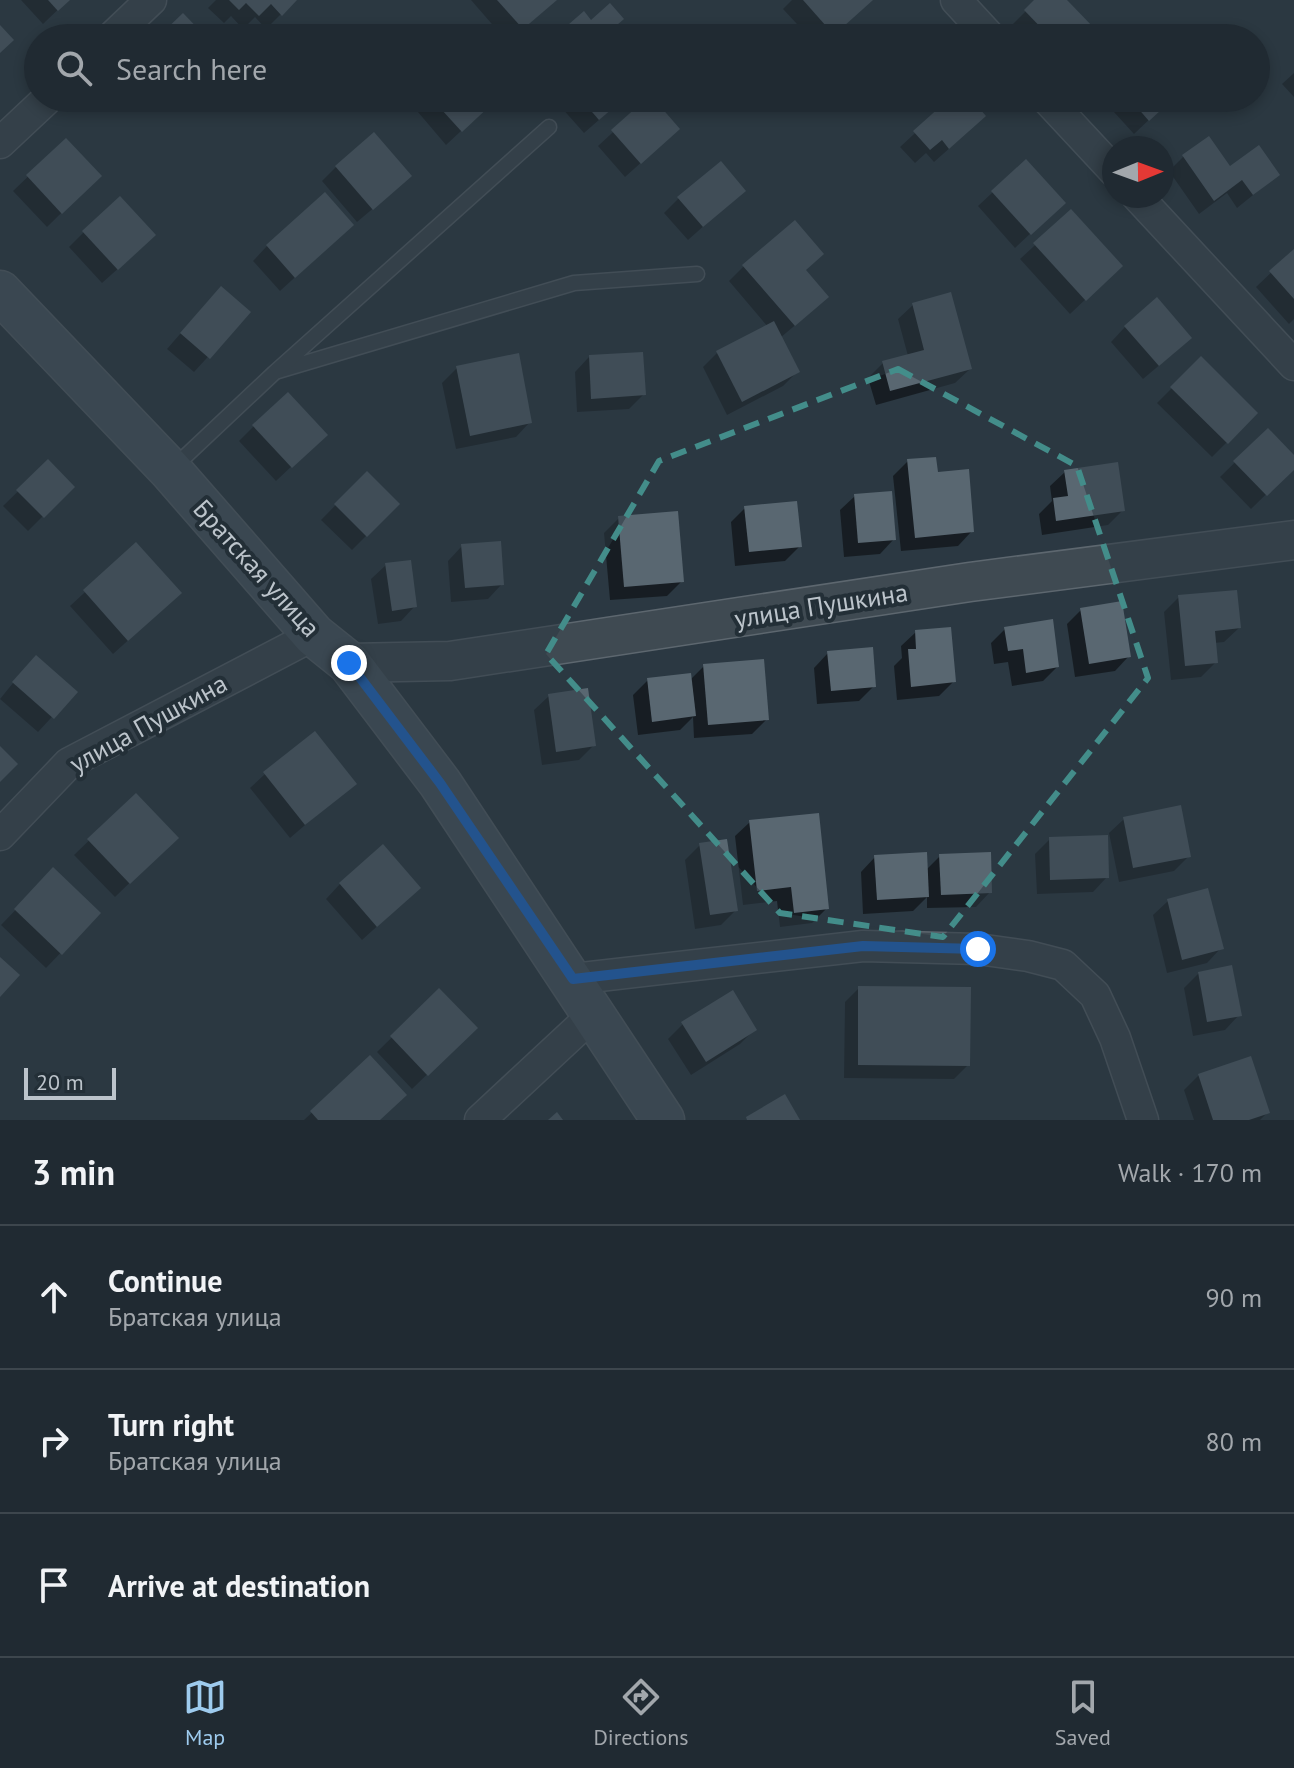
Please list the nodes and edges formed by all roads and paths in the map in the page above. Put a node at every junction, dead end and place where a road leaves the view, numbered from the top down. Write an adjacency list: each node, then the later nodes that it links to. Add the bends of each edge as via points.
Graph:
1 (151, 0): 3 (street)
2 (956, 0): 4 (street)
3 (126, 24)
4 (978, 24)
5 (33, 112): 8 (street)
6 (1059, 112): 9 (street)
7 (549, 127): 14 (lane)
8 (0, 143)
9 (1102, 158)
10 (1148, 208): 13 (street)
11 (697, 274): 14 (lane, via 574,283)
12 (0, 292): 15 (main road, Братская улица)
13 (1294, 365)
14 (274, 373): 15 (lane)
15 (170, 470): 17 (main road, Братская улица)
16 (1294, 540): 18 (street, улица Пушкина, via 970,582 450,661)
17 (314, 635): 18 (main road, Братская улица); 19 (street, улица Пушкина, via 69,763)
18 (349, 663): 20 (main road, Братская улица, via 440,783)
19 (0, 835)
20 (573, 979): 21 (main road, Братская улица); 24 (street, via 863,946 1028,956 1063,965 1095,995)
21 (593, 1015): 22 (street); 23 (main road, Братская улица)
22 (480, 1120)
23 (663, 1120)
24 (1143, 1120)

